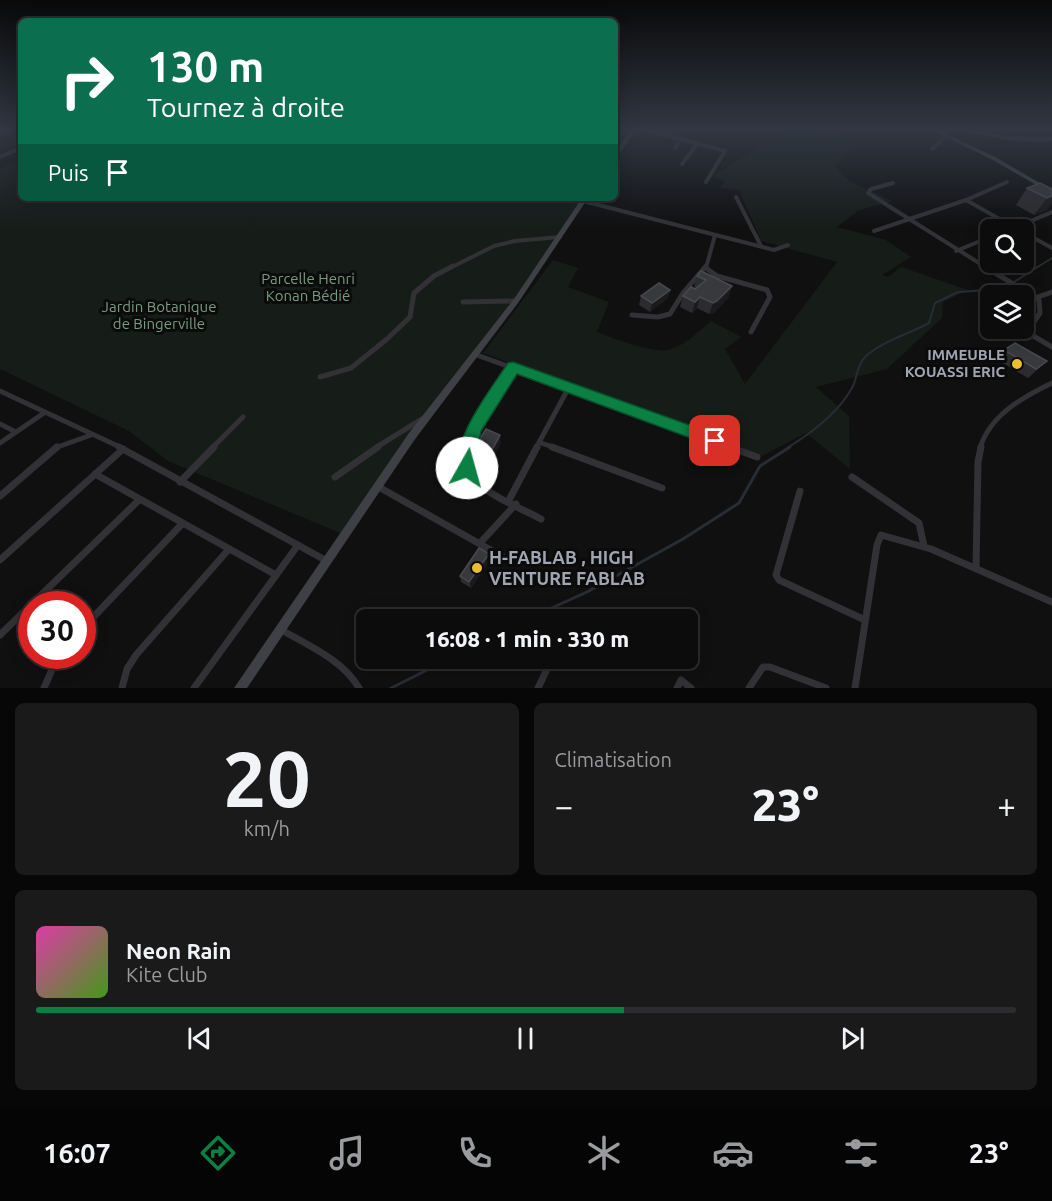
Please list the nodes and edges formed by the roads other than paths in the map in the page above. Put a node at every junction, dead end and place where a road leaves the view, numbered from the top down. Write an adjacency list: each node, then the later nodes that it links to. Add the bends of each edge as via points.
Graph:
1 (718, 163): 3 (street)
2 (1001, 163): 6 (street)
3 (706, 182)
4 (1007, 182): 8 (street)
5 (893, 183): 13 (street, via 868,193)
6 (1052, 192)
7 (736, 197): 21 (street)
8 (966, 200): 12 (street); 13 (street)
9 (583, 201): 17 (street)
10 (591, 201): 16 (street)
11 (1052, 212): 14 (street)
12 (1001, 219)
13 (908, 220): 15 (street); 23 (street)
14 (1034, 221)
15 (874, 231)
16 (715, 235): 21 (street); 24 (street)
17 (560, 237): 28 (street); 37 (street, via 494,246 434,276 414,294 410,317 387,339 351,368)
18 (1034, 238): 22 (street)
19 (980, 241): 23 (street)
20 (788, 244): 21 (street, via 779,250)
21 (760, 246)
22 (1052, 248)
23 (956, 251): 25 (street)
24 (706, 268): 30 (street, via 670,314); 32 (street, via 717,276 761,286 770,293)
25 (1011, 284): 27 (street)
26 (1052, 292): 27 (street)
27 (1035, 298): 31 (street, via 1042,306)
28 (516, 301): 29 (street); 35 (street)
29 (463, 302)
30 (632, 315)
31 (1034, 322)
32 (751, 332)
33 (1034, 336): 34 (street)
34 (1052, 347)
35 (474, 354): 36 (street); 43 (street)
36 (513, 367): 39 (street); 60 (street, via 474,430 467,460 475,481)
37 (320, 377)
38 (1052, 382): 70 (street, via 1034,389 998,417 984,440 977,464 980,489)
39 (568, 387): 48 (street); 50 (street)
40 (0, 391): 41 (street)
41 (44, 413): 45 (street); 46 (street)
42 (243, 417): 54 (street)
43 (426, 417): 52 (street); 55 (street)
44 (0, 424): 45 (street)
45 (14, 431): 47 (street)
46 (91, 435): 49 (street); 58 (street, via 58,446)
47 (0, 443)
48 (541, 443): 56 (street); 60 (street)
49 (123, 449): 51 (street); 54 (street)
50 (757, 457)
51 (95, 474): 59 (street); 68 (street)
52 (335, 477)
53 (852, 477): 65 (street, via 919,523)
54 (180, 482): 64 (street)
55 (377, 486): 63 (street); 69 (street)
56 (662, 488)
57 (800, 491): 74 (street, via 776,575 778,580)
58 (0, 496)
59 (139, 500): 62 (street); 76 (street)
60 (513, 502): 61 (street); 63 (street)
61 (542, 519)
62 (182, 524): 66 (street); 73 (street)
63 (480, 543): 67 (street)
64 (298, 545): 69 (street); 71 (street)
65 (924, 546): 70 (street); 74 (street, via 881,535)
66 (229, 549): 71 (street); 80 (street, via 136,656 127,669)
67 (503, 557)
68 (0, 561)
69 (327, 561): 75 (street)
70 (976, 568): 72 (street)
71 (276, 575): 81 (street)
72 (1052, 602)
73 (96, 614)
74 (865, 620): 89 (street)
75 (280, 629): 82 (street); 83 (street, via 344,670)
76 (0, 635)
77 (52, 669): 79 (street)
78 (548, 669): 84 (street)
79 (44, 688)
80 (122, 688)
81 (194, 688)
82 (240, 688)
83 (358, 688)
84 (538, 688)
85 (677, 688): 86 (street, via 681,680)
86 (692, 688)
87 (749, 688): 88 (street, via 763,667 770,667)
88 (826, 688)
89 (855, 688)

